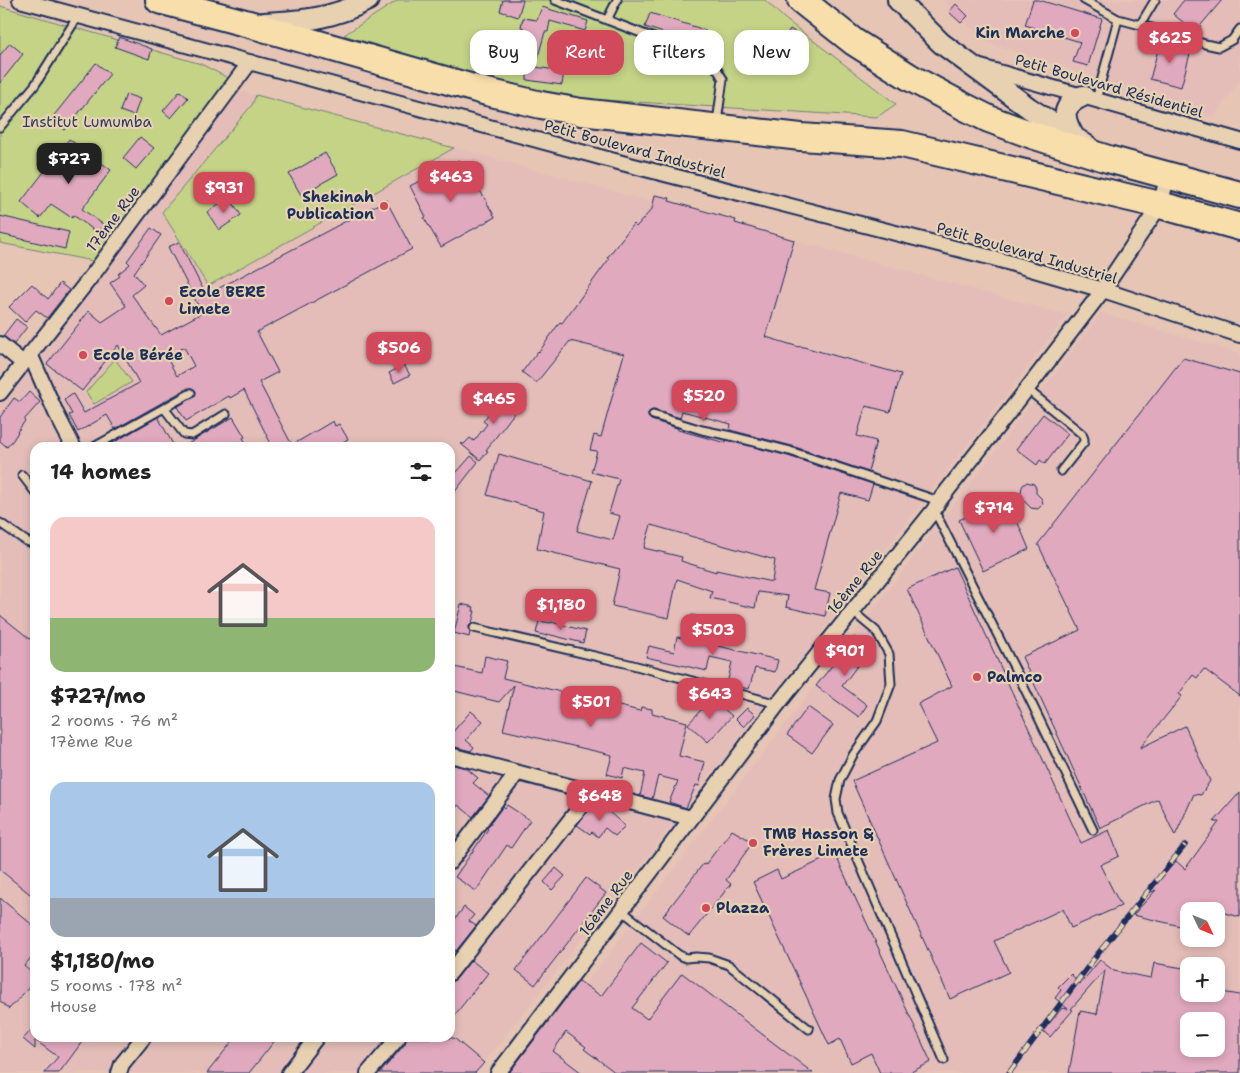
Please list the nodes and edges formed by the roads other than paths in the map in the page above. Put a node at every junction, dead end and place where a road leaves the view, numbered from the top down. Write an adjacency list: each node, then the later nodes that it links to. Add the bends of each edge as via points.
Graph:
1 (20, 0): 11 (street, Petit Boulevard Industriel)
2 (159, 0): 14 (highway)
3 (211, 0): 14 (main road)
4 (368, 0): 14 (main road, via 336,14 313,19)
5 (555, 0): 13 (lane)
6 (616, 0): 13 (lane)
7 (801, 0): 24 (highway, via 854,42 963,106 1011,128)
8 (898, 0): 18 (main road, via 941,43)
9 (1084, 0): 12 (lane)
10 (1155, 0): 15 (lane)
11 (78, 16): 17 (street, Petit Boulevard Industriel); 20 (lane, via 35,85)
12 (1118, 19): 15 (lane); 19 (lane)
13 (607, 20): 21 (lane, via 701,56 715,66 723,79)
14 (250, 24): 21 (highway, via 541,105)
15 (1140, 25): 16 (lane, via 1219,46 1232,40)
16 (1240, 30)
17 (250, 62): 29 (street, Petit Boulevard Industriel, via 622,163 993,258); 32 (street, 17ème Rue)
18 (969, 63): 19 (street, Petit Boulevard Résidentiel); 22 (main road)
19 (1089, 98): 22 (main road, via 1068,104 1065,118); 23 (street, Petit Boulevard Résidentiel)
20 (0, 127)
21 (716, 127): 27 (highway, via 902,144)
22 (1074, 137): 24 (main road)
23 (1240, 141)
24 (1108, 159): 25 (highway)
25 (1168, 175): 26 (highway); 27 (street, 16ème Rue)
26 (1240, 195)
27 (1160, 205): 28 (highway); 29 (street, 16ème Rue)
28 (1240, 227)
29 (1103, 290): 30 (street, Petit Boulevard Industriel); 33 (street, 16ème Rue)
30 (1240, 336)
31 (0, 344): 32 (street)
32 (26, 358): 34 (street, 17ème Rue); 39 (street)
33 (1027, 389): 41 (lane, via 1082,434 1084,442); 44 (street, 16ème Rue)
34 (0, 393)
35 (191, 393): 36 (lane)
36 (164, 408): 37 (lane, via 184,434 192,435); 40 (lane)
37 (226, 414)
38 (653, 415): 44 (lane, via 790,451)
39 (71, 442)
40 (103, 442)
41 (1061, 472)
42 (22, 475): 43 (lane)
43 (30, 485)
44 (936, 506): 47 (street, 16ème Rue); 54 (lane)
45 (0, 523): 46 (lane)
46 (30, 542)
47 (852, 611): 49 (street, 16ème Rue); 62 (lane, via 876,631 889,654 890,684 877,721 840,780 836,799 838,813)
48 (474, 628): 49 (lane, via 629,664)
49 (778, 704): 53 (street, 16ème Rue)
50 (455, 756): 51 (street)
51 (517, 773): 52 (street); 55 (street)
52 (592, 792): 53 (street); 57 (street)
53 (691, 818): 56 (street, 16ème Rue)
54 (1093, 830)
55 (455, 855)
56 (621, 910): 58 (lane, via 679,955 709,958 729,966); 66 (street, 16ème Rue)
57 (455, 968)
58 (809, 1029)
59 (140, 1042): 63 (street, via 122,1064)
60 (313, 1042): 64 (street)
61 (395, 1042): 65 (street)
62 (944, 1060)
63 (119, 1073)
64 (289, 1073)
65 (368, 1073)
66 (498, 1073)

